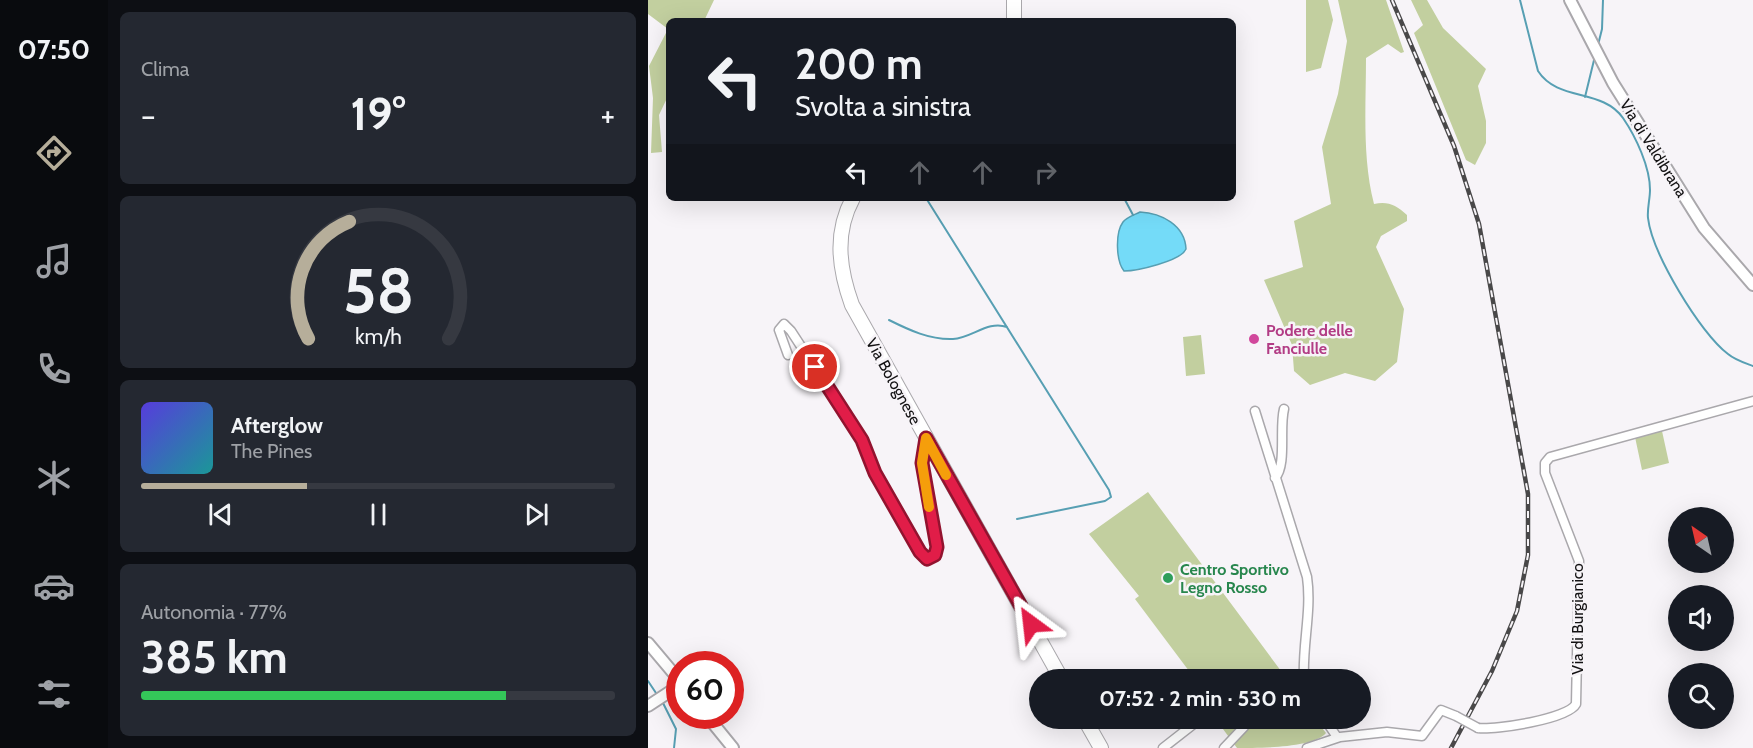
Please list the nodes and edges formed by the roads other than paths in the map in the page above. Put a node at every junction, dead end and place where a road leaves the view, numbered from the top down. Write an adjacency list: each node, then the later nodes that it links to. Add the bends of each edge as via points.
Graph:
1 (1014, 0): 3 (main road)
2 (1570, 0): 5 (street, Via di Valdibrana, via 1613,83 1704,228)
3 (1014, 18)
4 (851, 201): 10 (main road, Via Bolognese, via 840,242 847,291)
5 (1753, 285)
6 (788, 355): 10 (street, via 779,330 784,324 862,440 875,473 927,559 935,555 937,547 922,463)
7 (1753, 400): 23 (street, Via di Burgianico, bridge, via 1550,457 1545,463 1545,473 1579,561 1576,704 1569,712 1478,728 1441,710 1422,736 1387,732)
8 (1284, 409): 11 (street, via 1280,472)
9 (1256, 411): 11 (street)
10 (926, 438): 14 (main road, Via Bolognese)
11 (1275, 478): 15 (street, via 1309,593)
12 (648, 643): 13 (street)
13 (666, 666)
14 (1056, 669)
15 (1304, 669)
16 (666, 694): 17 (street)
17 (648, 706)
18 (718, 729): 24 (street)
19 (1090, 729): 25 (main road)
20 (1187, 729): 26 (street)
21 (1241, 729): 27 (street)
22 (1332, 729): 23 (street)
23 (1337, 737): 28 (street, Via di Burgianico)
24 (733, 748)
25 (1101, 748)
26 (1163, 748)
27 (1224, 748)
28 (1307, 748)

